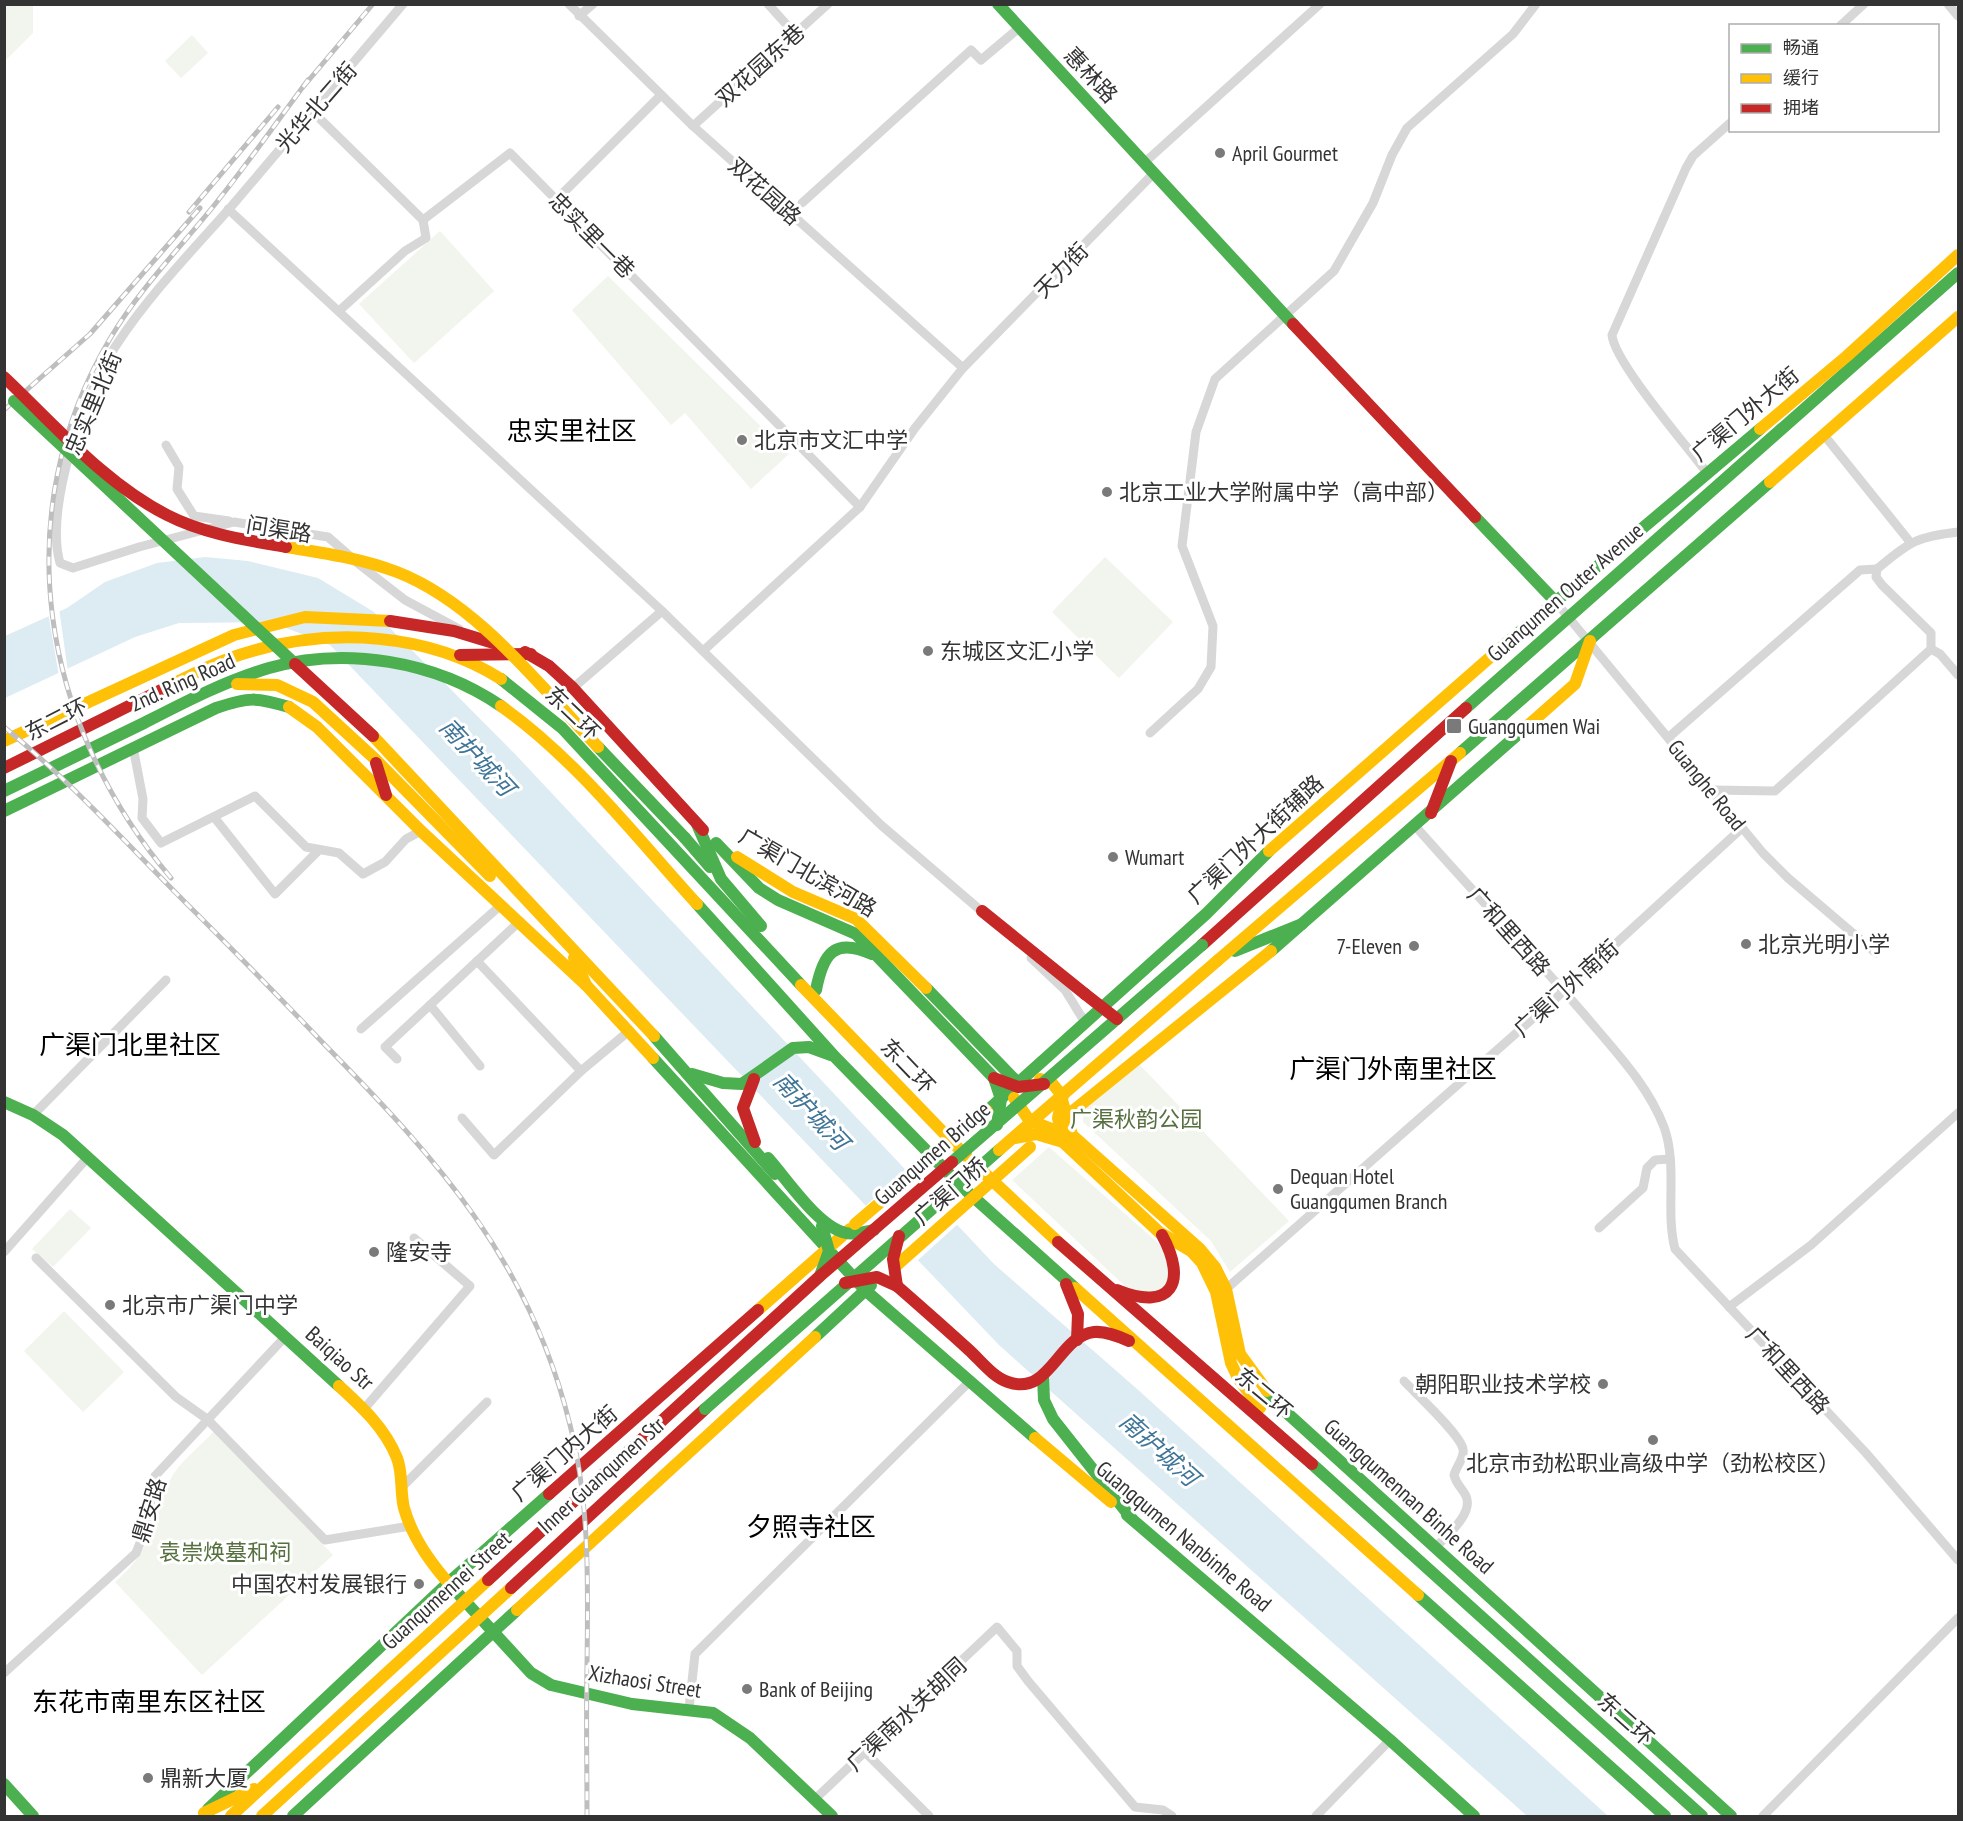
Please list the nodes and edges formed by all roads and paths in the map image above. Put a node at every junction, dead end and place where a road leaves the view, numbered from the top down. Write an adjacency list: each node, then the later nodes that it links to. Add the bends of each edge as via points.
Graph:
1 (403, 4): 17 (street, 光华北二街)
2 (568, 4): 11 (street, 双花园路)
3 (593, 4): 11 (street)
4 (768, 4): 15 (street)
5 (828, 4): 15 (street, 双花园东巷)
6 (998, 4): 14 (main road, 惠林路)
7 (1320, 4): 20 (street)
8 (1536, 4): 29 (street, via 1513,34 1407,128 1373,202 1334,271)
9 (1863, 4): 13 (street)
10 (1948, 4): 12 (street)
11 (579, 16): 16 (street, 双花园路)
12 (1959, 16)
13 (1842, 24)
14 (1019, 28): 20 (main road, 惠林路); 23 (street, via 981,60 972,50)
15 (795, 34): 19 (street, 双花园东巷)
16 (661, 95): 19 (street, 双花园路); 22 (street)
17 (312, 111): 24 (street, 光华北二街); 25 (street)
18 (1729, 125): 36 (street, via 1693,156 1686,168 1612,335 1613,344 1628,368)
19 (693, 126): 31 (street, 双花园路)
20 (1144, 163): 21 (main road, 惠林路)
21 (1153, 174): 29 (main road, 惠林路); 31 (street, 天力街)
22 (557, 200): 25 (street, 忠实里一巷, via 510,153); 37 (street, 忠实里一巷)
23 (802, 203)
24 (228, 209): 28 (street); 41 (street, 忠实里北街, via 160,285 116,345 85,408 60,497)
25 (423, 220): 28 (street, via 426,238 405,251)
26 (1959, 255): 36 (main road, 广渠门外大街, via 1847,356)
27 (1959, 273): 45 (main road, Guanqumen Outer Avenue)
28 (339, 311): 44 (street)
29 (1284, 315): 43 (main road, 惠林路); 55 (street, via 1215,379 1196,432 1182,546 1214,626 1211,667 1198,690)
30 (1959, 316): 34 (main road)
31 (965, 367): 37 (street, 天力街, via 915,428)
32 (4, 377): 74 (main road, bridge, via 113,478 148,504 191,526 384,567 421,583 455,605 483,628)
33 (4, 391): 76 (main road, bridge, via 373,736)
34 (1824, 435): 40 (street); 47 (main road)
35 (166, 445): 38 (street, via 178,467 177,489 194,516)
36 (1707, 473): 43 (main road, 广渠门外大街)
37 (860, 507): 49 (street, 天力街)
38 (234, 522): 41 (street, 问渠路, via 73,568); 46 (street, 问渠路, via 328,537 405,600)
39 (1959, 532): 40 (street)
40 (1911, 542): 42 (street)
41 (60, 563)
42 (1877, 569): 48 (street, via 1876,577 1882,585 1931,633); 56 (street, via 1860,570)
43 (1555, 601): 45 (street, Guanghe Road); 92 (main road, 广渠门外大街辅路, via 1260,859)
44 (662, 611): 49 (street); 54 (street)
45 (1568, 617): 47 (street, Guanghe Road); 80 (main road, Guanqumen Outer Avenue)
46 (473, 637): 50 (main road, 广渠门北滨河路); 57 (main road, 广渠门北滨河路, via 399,621 304,618 234,635)
47 (1590, 641): 56 (street, Guanghe Road); 60 (main road); 66 (main road, via 1575,684)
48 (1931, 649): 52 (street); 62 (street, via 1775,790)
49 (703, 651): 77 (street, via 881,825)
50 (531, 654): 51 (main road); 54 (main road, 广渠门北滨河路)
51 (450, 655): 61 (main road, 东二环, via 409,644 361,638 304,639 250,651); 97 (main road, 东二环, via 513,686 562,728)
52 (1959, 675)
53 (222, 684): 59 (main road, via 277,685 294,691 313,702); 63 (main road, 2nd. Ring Road); 95 (main road, 东二环, via 317,658 366,659 406,664 480,691 544,737)
54 (573, 688): 68 (main road, 广渠门北滨河路)
55 (1150, 733)
56 (1669, 737): 62 (street, Guanghe Road)
57 (4, 741)
58 (134, 747): 64 (main road, via 216,708 260,698 302,715); 65 (main road); 67 (street, via 143,799 142,818 161,843)
59 (375, 759): 64 (main road); 76 (main road, via 482,869)
60 (1452, 759): 66 (main road); 83 (main road)
61 (4, 768)
62 (1712, 790): 70 (street, Guanghe Road)
63 (4, 791)
64 (386, 795): 71 (main road)
65 (4, 811)
66 (1431, 813): 69 (main road)
67 (214, 817): 73 (street, via 255,796 306,847); 73 (street, via 275,894)
68 (697, 825): 72 (main road, 广渠门北滨河路); 74 (main road)
69 (1416, 827): 79 (main road); 89 (street, 广和里西路)
70 (1742, 828): 82 (street, Guanghe Road, via 1788,878); 89 (street, 广渠门外南街)
71 (421, 831): 73 (street, via 406,839 385,862 363,874 339,853); 75 (main road)
72 (716, 843): 85 (main road, via 759,888 808,915 856,934); 104 (main road, 广渠门北滨河路, via 772,880 856,919 869,929)
73 (319, 850)
74 (721, 879): 88 (main road)
75 (501, 905): 78 (main road); 93 (street)
76 (530, 906): 81 (main road)
77 (982, 911): 91 (main road, bridge); 92 (street, via 1065,990)
78 (520, 921): 84 (street); 87 (main road)
79 (1302, 924): 83 (main road); 110 (main road, via 1187,1023)
80 (1202, 945): 91 (main road, Guanqumen Bridge, bridge)
81 (568, 946): 87 (main road); 100 (main road)
82 (1876, 953)
83 (1221, 958): 105 (main road, Guanqumen Bridge, bridge)
84 (477, 961): 90 (street); 99 (street)
85 (884, 961): 88 (main road, via 863,949 834,949 824,958); 101 (main road)
86 (166, 980): 109 (street)
87 (586, 985): 94 (main road)
88 (816, 990): 97 (main road)
89 (1564, 991): 117 (street, 广和里西路, via 1645,1088 1665,1130); 132 (street, 广渠门外南街)
90 (430, 1005): 96 (street, via 385,1047); 98 (street)
91 (1117, 1019): 103 (main road, Guanqumen Bridge, bridge)
92 (1086, 1024): 104 (main road, 广渠门外大街辅路)
93 (361, 1029)
94 (628, 1031): 99 (street); 124 (main road)
95 (835, 1057): 102 (main road, via 804,1045 787,1048); 128 (main road, 东二环, via 953,1178)
96 (397, 1059)
97 (876, 1065): 129 (main road, 东二环)
98 (480, 1066)
99 (581, 1071): 111 (street, via 494,1155)
100 (688, 1072): 102 (main road, via 720,1083 744,1084); 127 (main road, bridge, via 822,1226 831,1248 830,1260)
101 (994, 1078): 103 (main road, bridge, via 1018,1087); 112 (main road, bridge, via 1001,1099)
102 (754, 1079): 120 (main road, bridge, via 743,1108 752,1138 827,1222 841,1232)
103 (1044, 1084): 112 (main road, Guanqumen Bridge, bridge)
104 (1016, 1086): 107 (main road, 广渠门外大街辅路); 110 (main road, via 1042,1079 1051,1082 1060,1093); 113 (main road, via 1014,1102 1029,1120)
105 (1063, 1095): 114 (main road, Guanqumen Bridge, bridge); 115 (main road, bridge, via 1057,1114)
106 (6, 1106): 109 (main road, Baiqiao Str)
107 (987, 1111): 118 (main road, 广渠门桥, bridge)
108 (1959, 1113): 134 (street, via 1811,1245)
109 (33, 1115): 116 (main road, Baiqiao Str)
110 (1066, 1116): 113 (main road); 132 (main road, Guangqumennan Binhe Road, via 1072,1135 1200,1249)
111 (462, 1118)
112 (997, 1125): 120 (main road, Guanqumen Bridge, bridge)
113 (1052, 1129): 133 (main road, 广渠门桥, bridge)
114 (1015, 1138): 115 (main road, bridge, via 1036,1134); 122 (main road, Guanqumen Bridge, bridge)
115 (1063, 1142): 121 (main road)
116 (88, 1157): 125 (street); 135 (main road, Baiqiao Str)
117 (1670, 1159): 119 (street, via 1655,1160 1647,1168 1643,1188); 134 (street, 广和里西路, via 1670,1230 1675,1249)
118 (855, 1224): 124 (main road, 广渠门内大街)
119 (1599, 1228)
120 (874, 1230): 127 (main road, Guanqumen Bridge, bridge)
121 (1159, 1232): 129 (main road, via 1171,1248 1175,1268 1171,1289 1164,1295 1142,1300); 146 (main road, via 1191,1251 1210,1277 1238,1378)
122 (899, 1236): 130 (main road, Guanqumen Bridge, bridge); 131 (main road, bridge, via 893,1259)
123 (414, 1238): 143 (street, via 470,1286)
124 (827, 1248): 133 (main road, Guangqumen Nanbinhe Road); 152 (main road, 广渠门内大街)
125 (4, 1252)
126 (36, 1258): 145 (street, via 176,1397)
127 (820, 1276): 141 (main road, Guanqumen Bridge, bridge)
128 (1064, 1278): 136 (main road, via 1078,1314); 137 (main road, 东二环)
129 (1096, 1278): 146 (main road, 东二环)
130 (845, 1283): 131 (main road, bridge, via 877,1277); 144 (main road, Guanqumen Bridge, bridge)
131 (897, 1286): 138 (main road, via 999,1377 1027,1384)
132 (1226, 1289): 150 (main road, Guangqumennan Binhe Road, via 1240,1354 1276,1404)
133 (865, 1290): 140 (main road, Guangqumen Nanbinhe Road); 156 (main road)
134 (1729, 1307): 151 (street, 广和里西路, via 1866,1453)
135 (285, 1337): 143 (main road, Baiqiao Str); 145 (street, 鼎安路)
136 (1077, 1340): 137 (main road, via 1100,1332); 138 (main road)
137 (1144, 1348): 176 (main road, 东二环)
138 (1043, 1377): 148 (main road, via 1044,1400 1053,1419)
139 (1404, 1381): 150 (street, via 1463,1448 1454,1475 1466,1496 1467,1508)
140 (969, 1382): 148 (main road, Guangqumen Nanbinhe Road); 158 (street, via 695,1654)
141 (690, 1395): 153 (main road, Guanqumennei Street)
142 (487, 1402): 147 (street)
143 (364, 1409): 147 (main road, Baiqiao Str, via 386,1434 398,1460)
144 (705, 1409): 154 (main road, Inner Guanqumen Str)
145 (207, 1419): 149 (street, via 325,1540); 157 (street, 鼎安路, via 155,1476 146,1528 136,1553)
146 (1288, 1442): 177 (main road, 东二环)
147 (401, 1488): 149 (main road, Baiqiao Str)
148 (1132, 1519): 159 (main road, Guangqumen Nanbinhe Road)
149 (410, 1526): 152 (main road, Baiqiao Str)
150 (1435, 1548): 178 (main road, Guangqumennan Binhe Road)
151 (1959, 1560)
152 (448, 1583): 153 (main road, Baiqiao Str); 165 (main road, 广渠门内大街)
153 (465, 1600): 154 (main road, Baiqiao Str); 161 (main road, Guanqumennei Street)
154 (479, 1615): 156 (main road, Xizhaosi Street); 164 (main road, Inner Guanqumen Str)
155 (1959, 1618): 179 (street)
156 (494, 1632): 158 (main road, Xizhaosi Street, via 531,1673 551,1685 632,1704); 170 (main road)
157 (4, 1673)
158 (689, 1709): 163 (main road, Xizhaosi Street, via 713,1713 750,1738)
159 (1390, 1740): 174 (street); 175 (main road, Guangqumen Nanbinhe Road)
160 (865, 1752): 163 (street, 广渠南水关胡同); 172 (street); 173 (street, 广渠南水关胡同, via 997,1628 1017,1651 1017,1666 1028,1681 1135,1807 1163,1810)
161 (267, 1783): 165 (main road); 167 (main road, Guanqumennei Street)
162 (4, 1784): 166 (main road)
163 (814, 1800): 171 (main road, Xizhaosi Street)
164 (276, 1804): 168 (main road, Inner Guanqumen Str); 169 (main road)
165 (202, 1815)
166 (33, 1816)
167 (231, 1816)
168 (262, 1816)
169 (268, 1816)
170 (293, 1816)
171 (832, 1816)
172 (929, 1816)
173 (1172, 1816)
174 (1316, 1816)
175 (1474, 1816)
176 (1665, 1816)
177 (1702, 1816)
178 (1731, 1816)
179 (1763, 1816)

